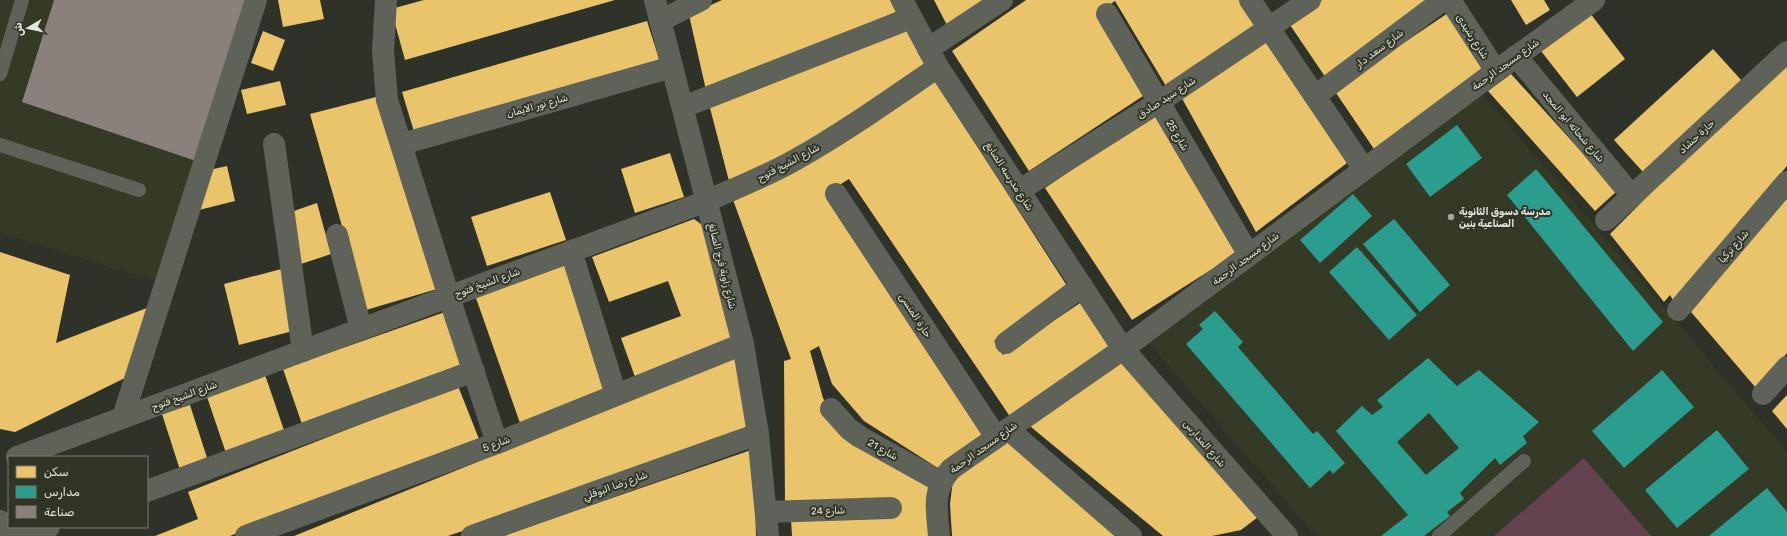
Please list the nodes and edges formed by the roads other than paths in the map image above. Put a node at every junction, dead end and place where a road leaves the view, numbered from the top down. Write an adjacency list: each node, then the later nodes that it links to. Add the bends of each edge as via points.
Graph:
1 (22, 0): 22 (lane)
2 (256, 0): 53 (street)
3 (655, 0): 14 (street, شارع زاوية فرج الصائغ)
4 (701, 0): 14 (street)
5 (1002, 0): 16 (street)
6 (1250, 0): 15 (street)
7 (1310, 0): 15 (street, شارع سيد صادق)
8 (1443, 0): 23 (street, شارع سعد دار)
9 (1450, 0): 21 (street, شارع رشيدى)
10 (1594, 0): 18 (street, شارع مسجد الرحمة)
11 (389, 1): 27 (street, via 383,51 387,100)
12 (907, 9): 16 (street, شارع مدرسه الصايغ); 25 (street)
13 (1107, 14): 24 (street, شارع 25)
14 (660, 21): 19 (street, شارع زاوية فرج الصائغ)
15 (1268, 28): 23 (street); 24 (street, شارع سيد صادق)
16 (928, 49): 20 (street, شارع مدرسه الصايغ)
17 (1787, 52): 34 (street, حارة حشاد)
18 (1516, 56): 21 (street, شارع مسجد الرحمة); 34 (street, شارع شحاته ابو المجد)
19 (672, 67): 25 (street, شارع زاوية فرج الصائغ); 27 (street, شارع نور الايمان)
20 (938, 67): 32 (street, شارع مدرسه الصايغ); 35 (street, شارع الشيخ فتوح, via 795,160)
21 (1496, 71): 29 (street, شارع مسجد الرحمة)
22 (0, 74)
23 (1315, 96): 29 (street)
24 (1158, 102): 32 (street, شارع سيد صادق); 39 (street, شارع 25)
25 (683, 107): 35 (street, شارع زاوية فرج الصائغ)
26 (274, 144): 47 (street)
27 (402, 144): 41 (street)
28 (0, 145): 31 (lane)
29 (1364, 169): 39 (street, شارع مسجد الرحمة)
30 (1787, 182): 42 (street, شارع تركيا)
31 (139, 190)
32 (1020, 190): 40 (street, شارع مدرسه الصايغ)
33 (836, 194): 54 (street, حارة المنسى)
34 (1632, 196): 36 (street, حارة حشاد)
35 (706, 201): 38 (street, شارع الشيخ فتوح); 45 (street, شارع زاوية فرج الصائغ)
36 (1606, 220)
37 (337, 235): 43 (street)
38 (571, 251): 41 (street, شارع الشيخ فتوح); 51 (street)
39 (1249, 255): 46 (street, شارع مسجد الرحمة)
40 (1082, 286): 44 (street); 46 (street, شارع مدرسه الصايغ)
41 (449, 296): 43 (street, شارع الشيخ فتوح); 49 (street)
42 (1678, 310)
43 (361, 329): 47 (street, شارع الشيخ فتوح)
44 (1006, 343)
45 (743, 344): 51 (street, شارع 5); 55 (street, شارع زاوية فرج الصائغ)
46 (1122, 349): 54 (street, شارع مسجد الرحمة); 65 (street, شارع المدارس)
47 (303, 350): 53 (street, شارع الشيخ فتوح)
48 (1787, 367): 50 (street)
49 (474, 371): 56 (street); 60 (street)
50 (1763, 394)
51 (616, 395): 56 (street, شارع 5)
52 (831, 409): 59 (street, شارع 21, via 860,437)
53 (124, 417): 57 (street, شارع الشيخ فتوح)
54 (1002, 433): 59 (street, شارع مسجد الرحمة, via 951,469); 72 (street, حارة المنسى)
55 (758, 434): 62 (street, شارع زاوية فرج الصائغ); 69 (street, شارع رضا البوقلي)
56 (497, 443): 68 (street, شارع 5)
57 (20, 456)
58 (1524, 461): 73 (lane)
59 (941, 482): 71 (street, شارع مسجد الرحمة, via 936,503)
60 (148, 491)
61 (891, 508): 62 (street, شارع 24)
62 (766, 512): 70 (street, شارع زاوية فرج الصائغ)
63 (0, 521): 66 (street)
64 (46, 528): 67 (street)
65 (1280, 535)
66 (12, 536)
67 (24, 536)
68 (246, 536)
69 (472, 536)
70 (768, 536)
71 (939, 536)
72 (1131, 536)
73 (1439, 536)

